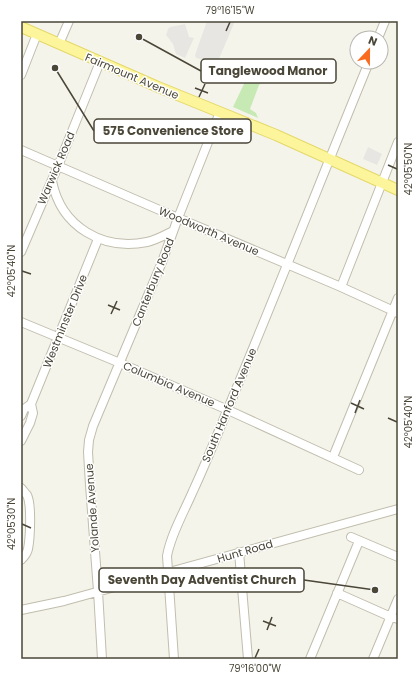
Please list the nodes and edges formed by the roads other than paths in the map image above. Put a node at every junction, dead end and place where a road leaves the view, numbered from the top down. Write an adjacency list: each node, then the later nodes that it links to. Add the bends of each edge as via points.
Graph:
1 (69, 21): 4 (street)
2 (21, 27): 3 (main road, Fairmount Avenue)
3 (37, 34): 4 (main road, Fairmount Avenue); 7 (street)
4 (59, 44): 5 (main road, Fairmount Avenue)
5 (100, 62): 8 (main road, Fairmount Avenue); 12 (street, Warwick Road)
6 (366, 70): 11 (street, South Hanford Avenue)
7 (21, 75)
8 (220, 112): 11 (main road, Fairmount Avenue); 16 (street, Canterbury Road)
9 (398, 142): 14 (street)
10 (21, 150): 12 (street, Woodworth Avenue)
11 (329, 159): 14 (main road, Fairmount Avenue); 20 (street, South Hanford Avenue)
12 (58, 166): 13 (street, Warwick Road); 16 (street, Woodworth Avenue)
13 (52, 180): 18 (street, via 56,198 70,218 82,230); 19 (street, Warwick Road)
14 (382, 183): 15 (main road, Fairmount Avenue); 21 (street)
15 (398, 190)
16 (178, 218): 17 (street, Canterbury Road); 20 (street, Woodworth Avenue)
17 (173, 231): 18 (street, via 148,242 128,244); 26 (street, Canterbury Road)
18 (98, 239): 25 (street, Westminster Drive)
19 (21, 252)
20 (287, 264): 21 (street, Woodworth Avenue); 28 (street, South Hanford Avenue)
21 (341, 287): 23 (street, Woodworth Avenue)
22 (398, 298): 23 (street)
23 (395, 311): 31 (street)
24 (21, 322): 25 (street, Columbia Avenue)
25 (58, 337): 26 (street, Columbia Avenue); 27 (street, Westminster Drive)
26 (120, 363): 28 (street, Columbia Avenue); 39 (street, Yolande Avenue, via 89,440)
27 (31, 404): 29 (street, Westminster Drive, via 24,409); 30 (street, Westminster Drive, via 33,413)
28 (228, 410): 31 (street, Columbia Avenue); 38 (street, South Hanford Avenue, via 169,545)
29 (21, 416)
30 (21, 441)
31 (333, 457): 32 (street, Columbia Avenue)
32 (359, 470)
33 (21, 488): 37 (street, via 30,505 28,550)
34 (398, 509): 35 (street, Hunt Road)
35 (239, 552): 38 (street, Hunt Road); 46 (street)
36 (398, 557): 40 (street, via 355,539)
37 (21, 560)
38 (168, 572): 39 (street, Hunt Road); 45 (street, South Hanford Avenue)
39 (98, 591): 42 (street, Hunt Road); 44 (street, Yolande Avenue)
40 (337, 593): 43 (street); 47 (street)
41 (398, 599): 43 (street)
42 (21, 610)
43 (394, 618): 48 (street)
44 (102, 659)
45 (174, 659)
46 (248, 659)
47 (310, 659)
48 (373, 659)

